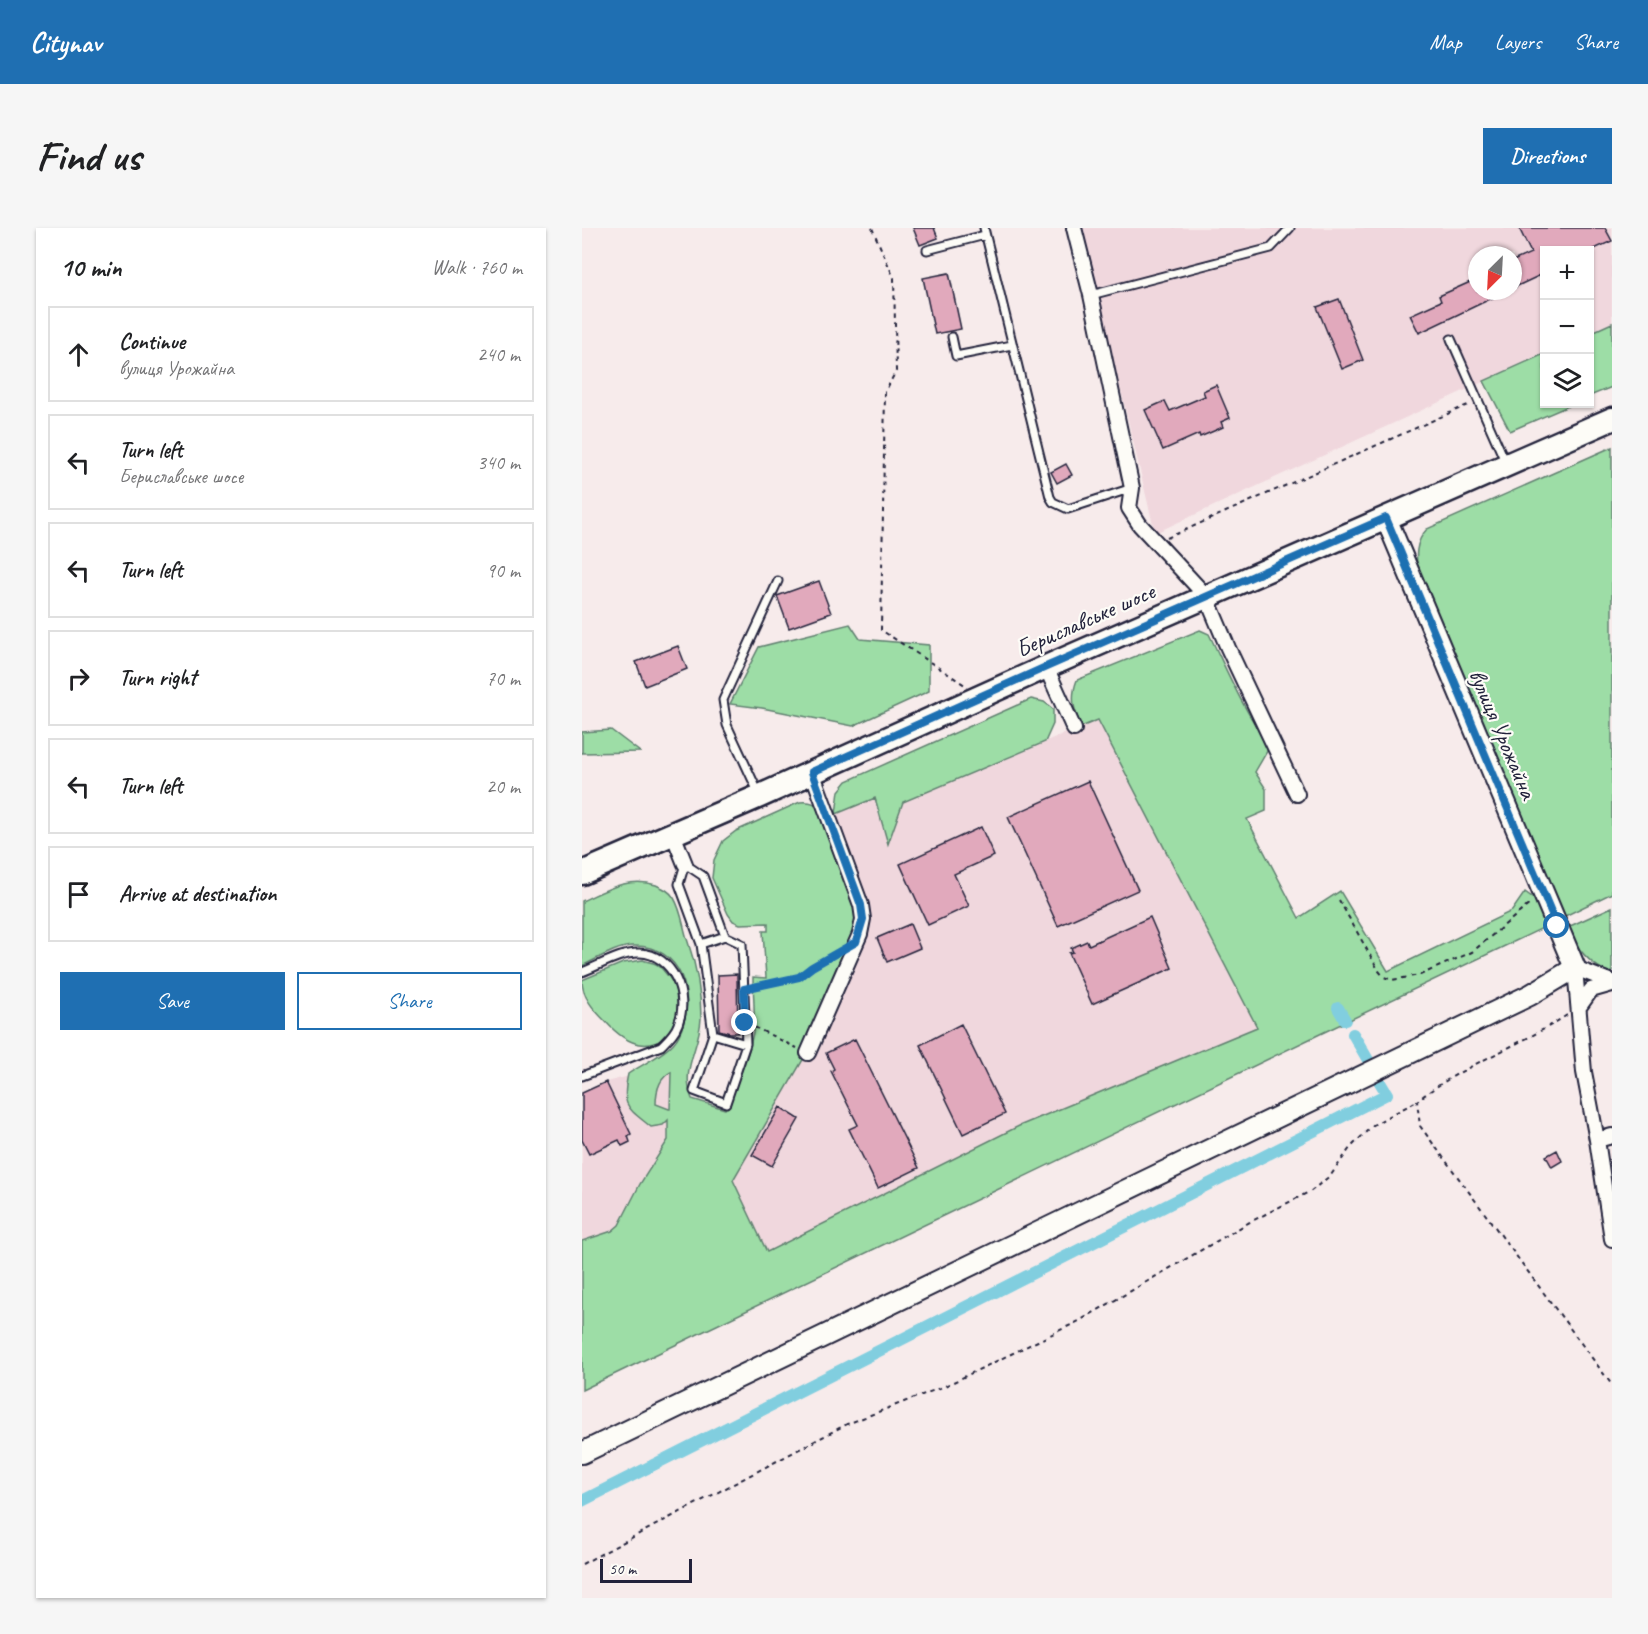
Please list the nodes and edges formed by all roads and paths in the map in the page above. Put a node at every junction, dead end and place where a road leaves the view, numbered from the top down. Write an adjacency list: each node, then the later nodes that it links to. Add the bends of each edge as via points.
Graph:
1 (872, 228): 19 (path, via 894,278 896,348 896,371 885,392 881,630)
2 (1074, 228): 6 (street)
3 (1290, 228): 6 (lane, via 1271,248)
4 (984, 231): 5 (lane); 9 (lane)
5 (927, 250)
6 (1091, 295): 13 (street)
7 (952, 337): 9 (lane, via 956,356)
8 (1450, 339): 10 (lane)
9 (1012, 345): 13 (lane, via 1053,502 1068,509)
10 (1478, 400): 12 (lane); 15 (path)
11 (1612, 419): 12 (main road, Бериславське шосе)
12 (1507, 466): 14 (main road, Бериславське шосе)
13 (1132, 488): 15 (street, via 1129,507)
14 (1386, 518): 17 (main road, Бериславське шосе); 27 (street, вулиця Урожайна)
15 (1156, 543): 17 (street)
16 (778, 581): 23 (lane, via 723,700 727,725)
17 (1206, 596): 18 (main road, Бериславське шосе); 22 (street)
18 (1046, 667): 19 (main road, Бериславське шосе); 20 (street)
19 (981, 696): 21 (main road, Бериславське шосе)
20 (1074, 729)
21 (812, 772): 23 (main road, Бериславське шосе); 30 (street, via 861,905 863,919)
22 (1297, 794)
23 (760, 796): 24 (main road, Бериславське шосе)
24 (673, 834): 25 (street); 26 (main road, Бериславське шосе)
25 (685, 864): 29 (lane, via 703,876); 31 (lane, via 679,884)
26 (582, 873)
27 (1543, 894): 28 (path, via 1472,952 1420,975 1392,980 1378,971); 32 (street, вулиця Урожайна)
28 (1339, 900)
29 (725, 936): 31 (lane); 35 (lane, via 742,944)
30 (856, 942): 35 (path, via 799,977); 40 (street)
31 (701, 944): 38 (lane)
32 (1575, 968): 34 (street); 36 (street); 47 (street, via 1530,995)
33 (582, 972): 41 (lane, via 630,954 653,955 675,976 683,1000 678,1025 661,1046)
34 (1612, 983): 36 (street, via 1591,990)
35 (744, 989): 37 (lane)
36 (1579, 1007): 42 (path, via 1543,1031 1436,1085); 44 (street, via 1584,1072)
37 (745, 1023): 39 (lane); 40 (path)
38 (713, 1034): 39 (lane); 39 (lane, via 694,1091 726,1103)
39 (746, 1044)
40 (808, 1053)
41 (582, 1076)
42 (1417, 1101): 46 (path, via 1420,1126); 48 (path, via 1373,1125 1331,1175 1311,1191 1248,1223 1079,1322 945,1386 848,1424)
43 (1612, 1136): 44 (street)
44 (1597, 1140): 45 (street)
45 (1612, 1239)
46 (1612, 1385)
47 (582, 1454)
48 (582, 1564)

